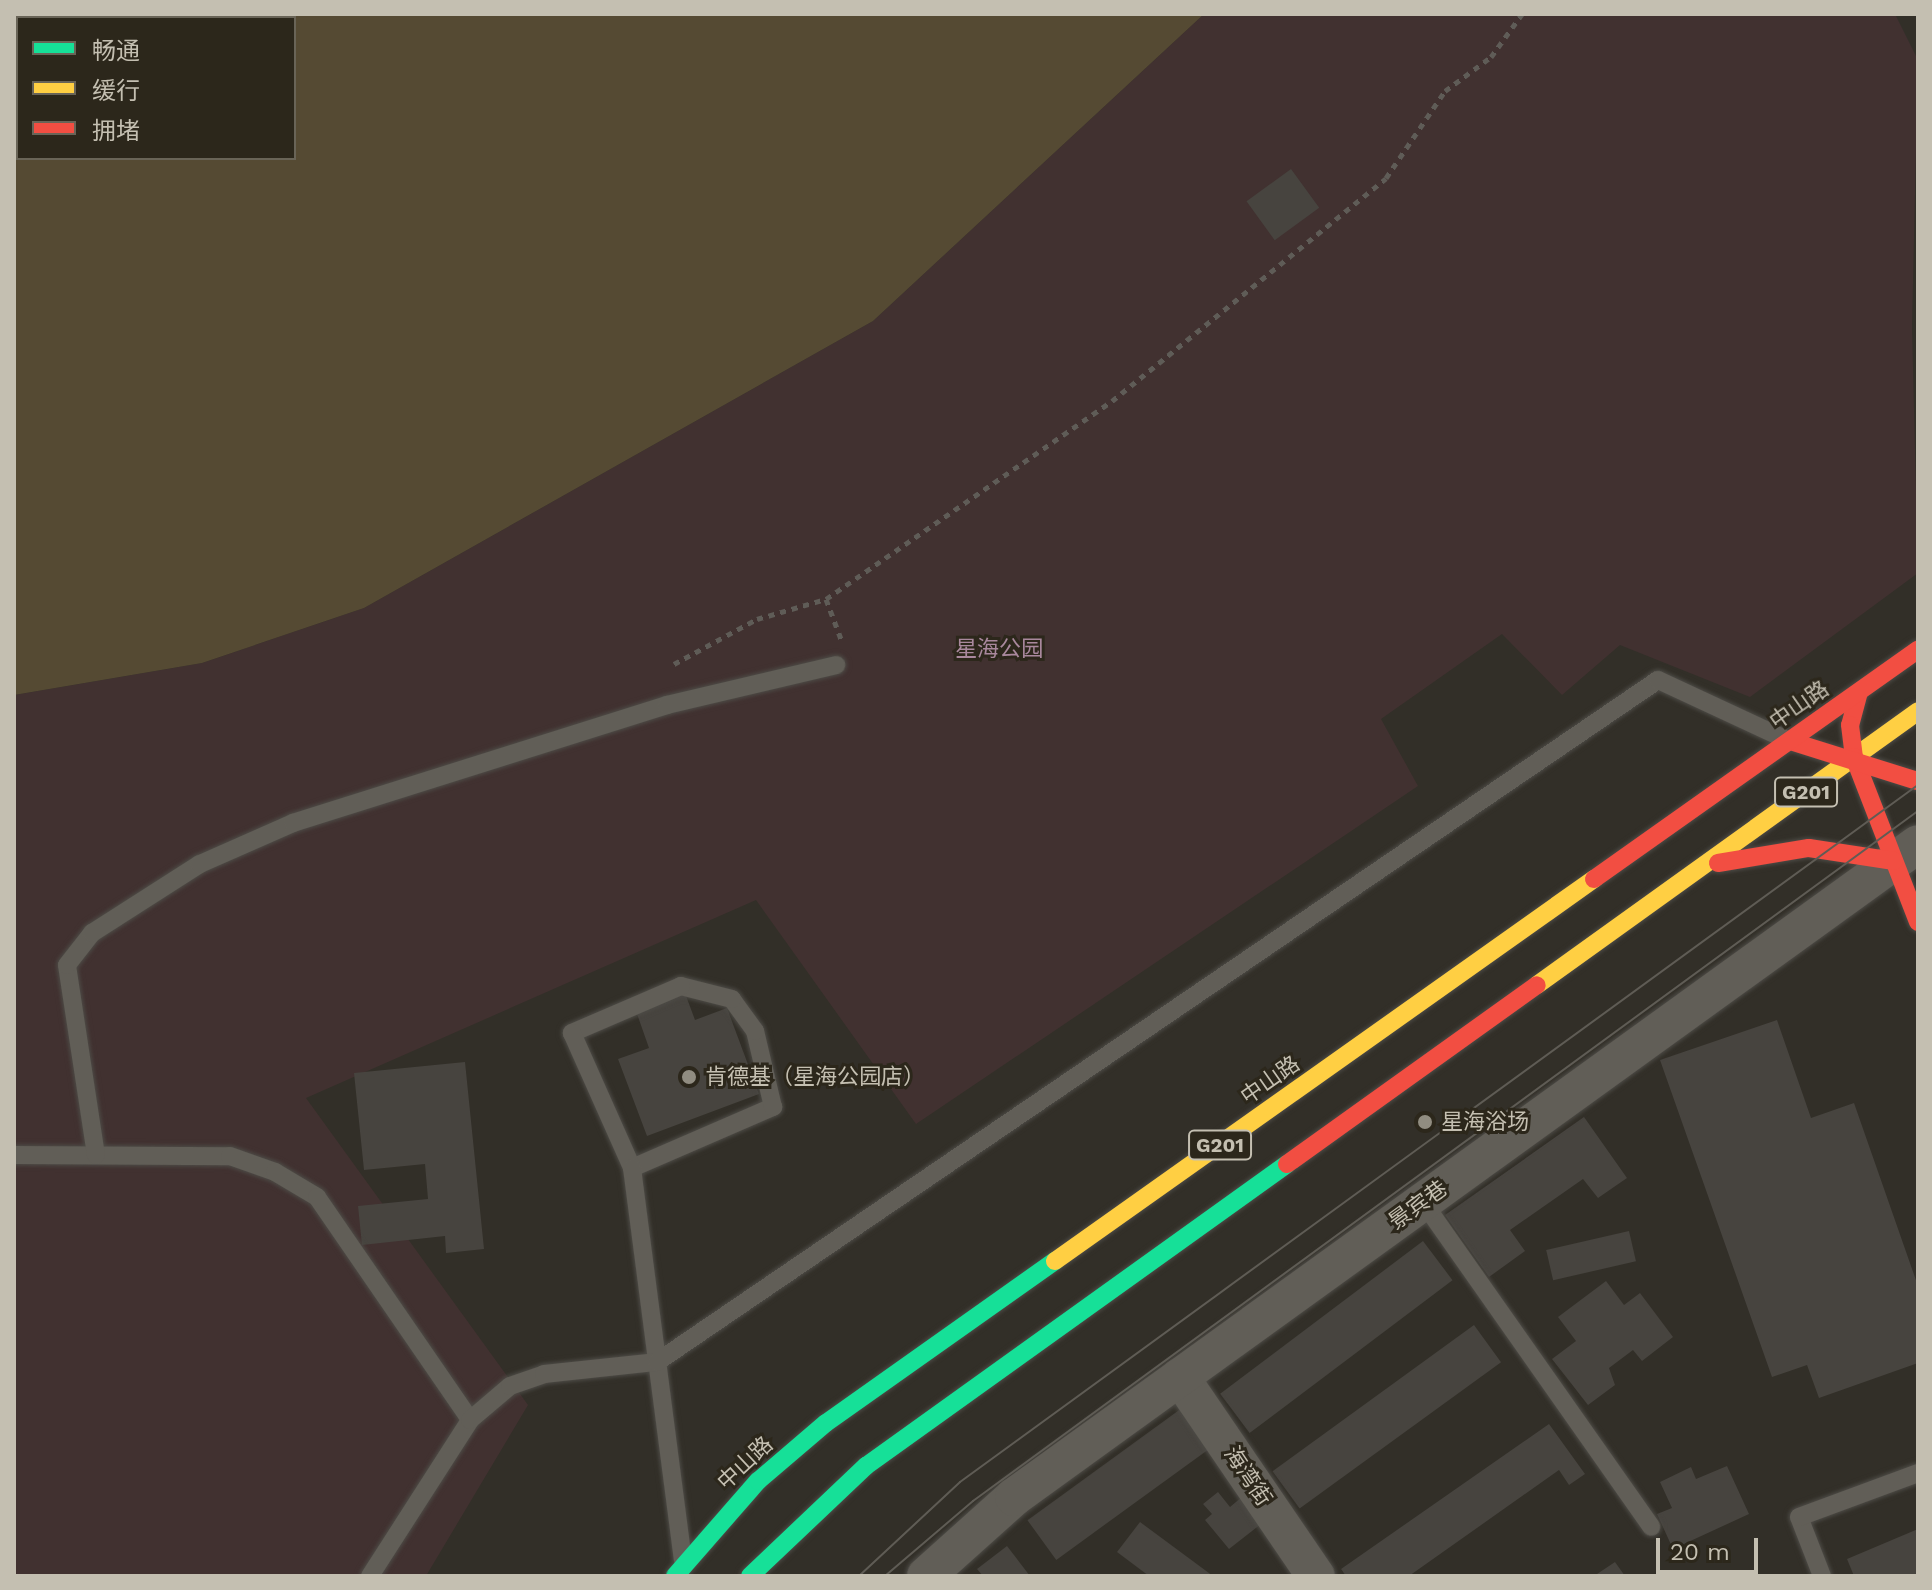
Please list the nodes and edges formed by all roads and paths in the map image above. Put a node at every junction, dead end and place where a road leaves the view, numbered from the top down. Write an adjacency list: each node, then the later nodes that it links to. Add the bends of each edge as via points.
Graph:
1 (1522, 14): 2 (path, via 1491,57 1445,91 1386,178 1112,401)
2 (826, 599): 4 (path, via 757,619); 5 (path, via 842,642)
3 (1918, 650): 6 (main road, 中山路 / G201)
4 (674, 664)
5 (836, 665): 15 (lane, via 667,705 293,823 200,864 92,933 67,965)
6 (1859, 692): 8 (main road, 中山路 / G201); 9 (main road, via 1850,725)
7 (1918, 711): 9 (main road, G201)
8 (1790, 741): 9 (main road); 18 (lane, via 1658,680); 23 (main road, 中山路 / G201, via 826,1423 758,1481)
9 (1854, 757): 10 (main road); 11 (main road); 12 (main road, G201)
10 (1918, 781)
11 (1906, 852): 12 (main road, via 1809,848 1730,859); 13 (main road); 17 (street, 景宾巷)
12 (1693, 873): 25 (main road, G201, via 866,1466)
13 (1918, 922)
14 (14, 1155): 15 (lane)
15 (96, 1155): 20 (lane, via 230,1156 317,1197)
16 (632, 1168): 16 (lane, via 773,1107 755,1031 732,999 681,986 572,1033); 18 (lane)
17 (1423, 1202): 19 (street, 景宾巷); 22 (lane)
18 (657, 1362): 20 (lane, via 544,1374 510,1386); 23 (lane)
19 (1180, 1377): 26 (street, 景宾巷, via 1014,1497); 27 (street, 海湾街)
20 (470, 1420): 24 (lane)
21 (1918, 1473): 28 (lane, via 1799,1517)
22 (1651, 1527)
23 (681, 1572)
24 (370, 1576)
25 (750, 1576)
26 (926, 1576)
27 (1316, 1576)
28 (1822, 1576)

